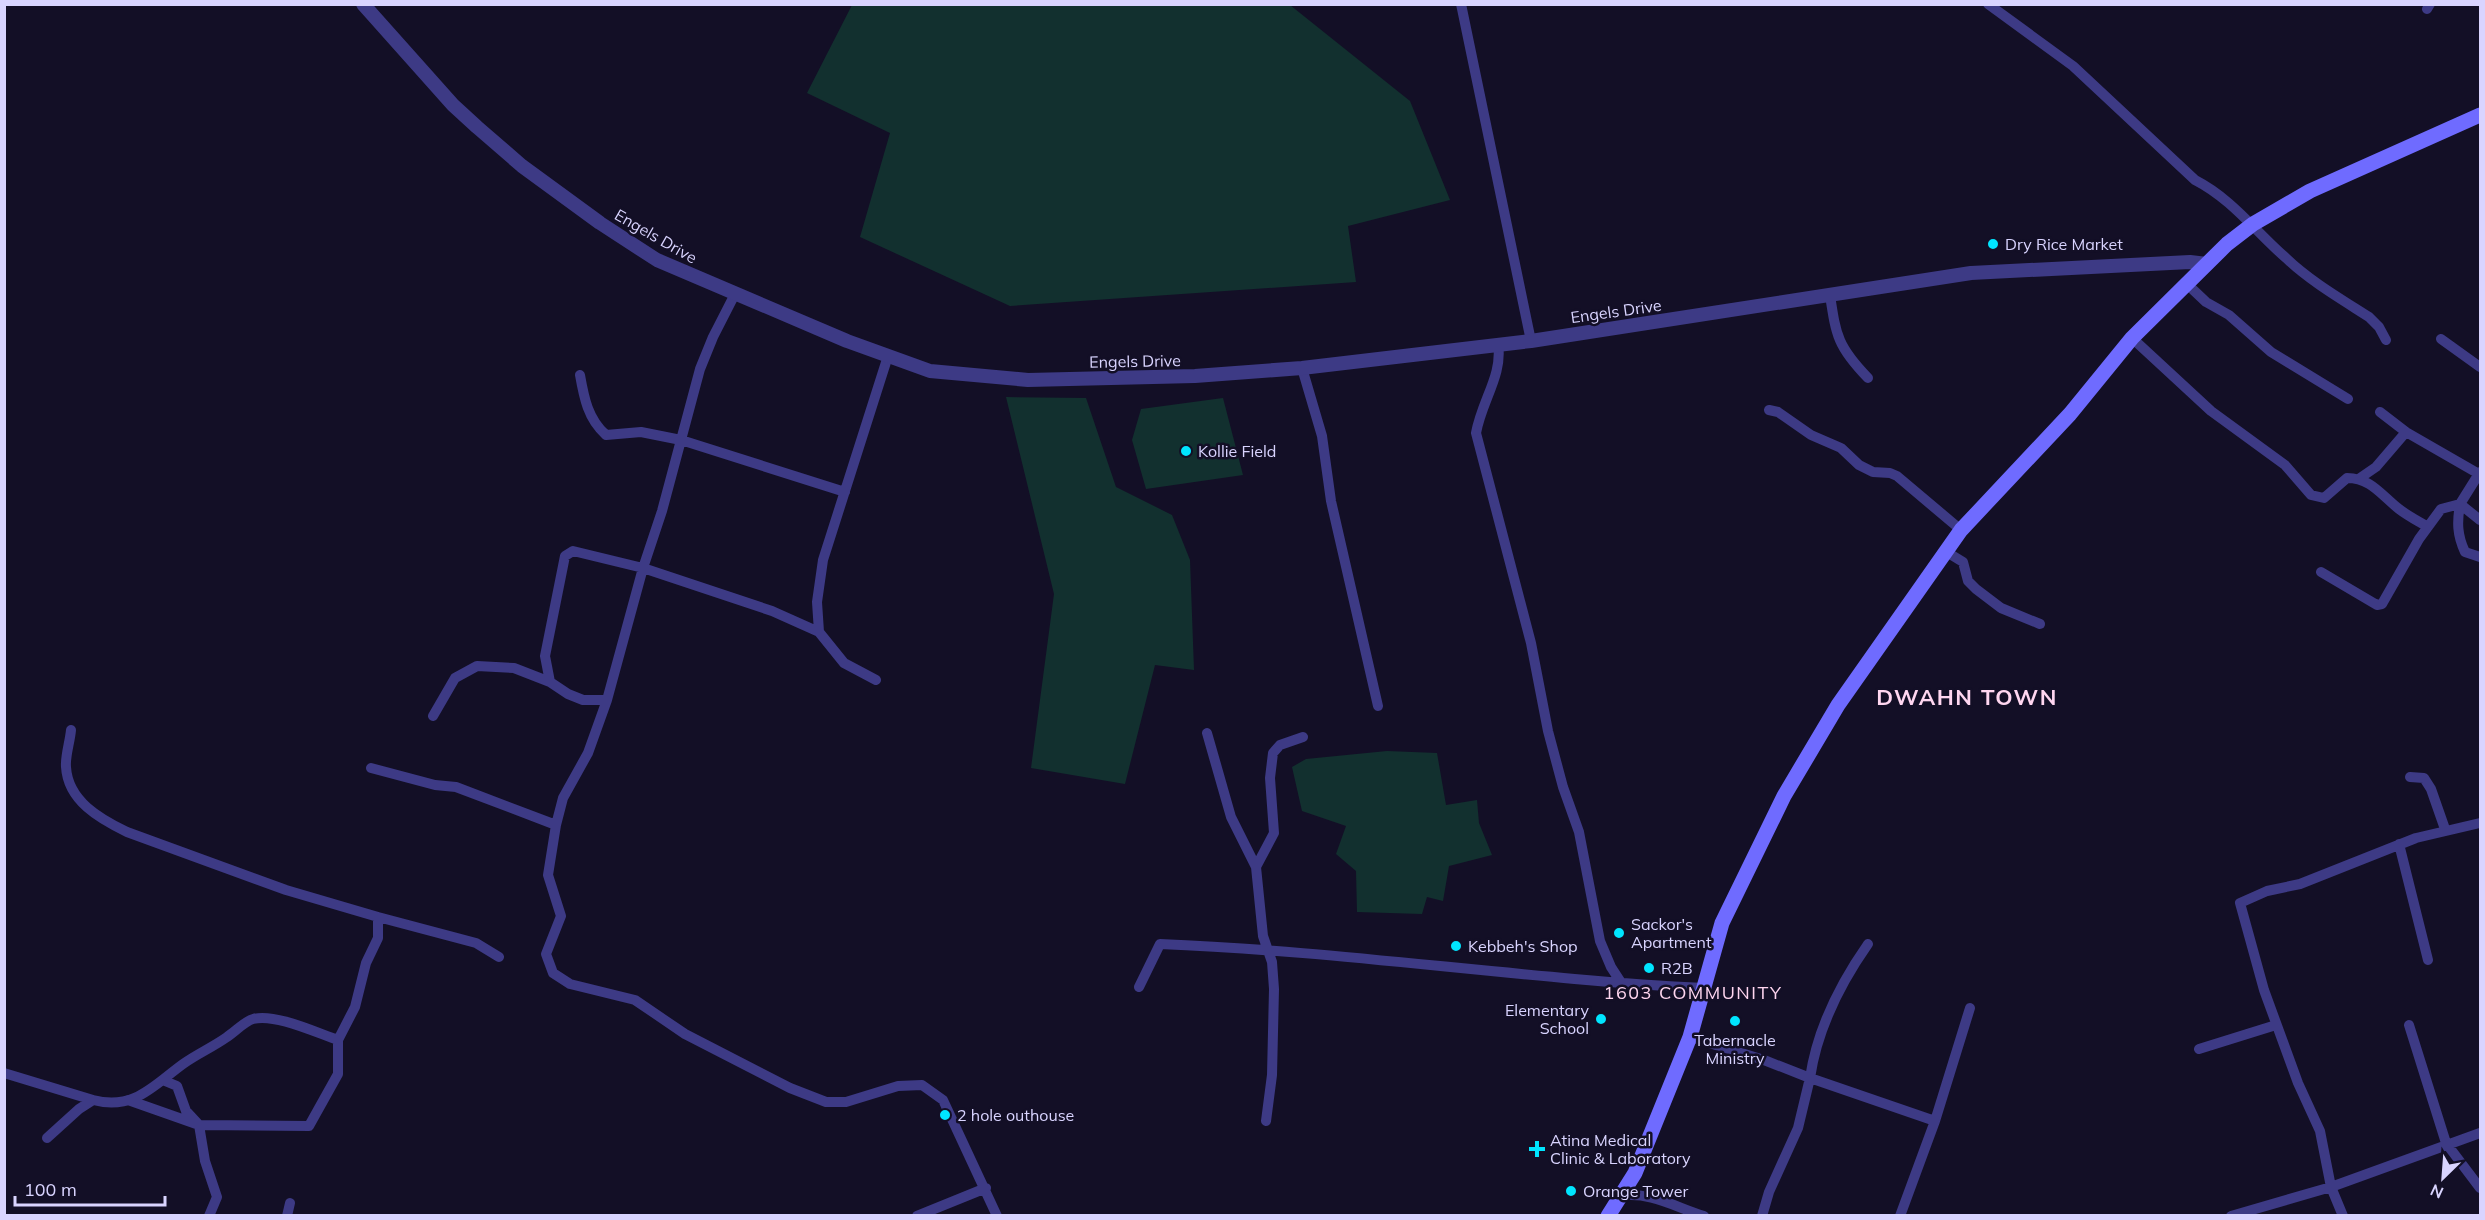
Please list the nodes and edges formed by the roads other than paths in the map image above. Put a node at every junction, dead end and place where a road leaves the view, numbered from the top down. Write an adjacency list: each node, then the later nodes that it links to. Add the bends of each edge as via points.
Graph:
1 (363, 4): 8 (street, Engels Drive, via 453,105 522,166 657,260)
2 (1461, 4): 13 (street)
3 (1988, 4): 5 (street, via 2073,66 2195,180 2217,191)
4 (2481, 115): 5 (main road, via 2310,191)
5 (2253, 224): 6 (main road); 12 (street, via 2287,259 2369,317)
6 (2207, 264): 7 (main road); 9 (street, Engels Drive, via 2180,262 1971,273)
7 (2187, 284): 10 (main road); 20 (street, via 2271,352)
8 (735, 294): 15 (street, Engels Drive); 24 (street, via 700,369)
9 (1830, 295): 13 (street, Engels Drive); 19 (street, via 1836,335 1847,355)
10 (2132, 338): 26 (street, via 2211,411 2285,465 2311,495 2324,498 2336,484 2347,478); 31 (main road, via 2070,414)
11 (2441, 339): 16 (street)
12 (2386, 340)
13 (1531, 341): 14 (street, Engels Drive)
14 (1498, 344): 17 (street, Engels Drive); 58 (street, via 1500,361 1479,414 1476,433 1531,643 1548,731 1579,832 1600,940)
15 (888, 356): 17 (street, Engels Drive, via 930,371 1028,380 1195,376); 27 (street)
16 (2481, 367)
17 (1302, 368): 41 (street, via 1322,436 1331,501)
18 (580, 375): 24 (street, via 585,405 606,435 641,432)
19 (1868, 378)
20 (2348, 399)
21 (1769, 410): 31 (street, via 1841,448 1859,465 1897,476)
22 (2380, 411): 23 (street)
23 (2406, 432): 25 (street); 26 (street, via 2376,467)
24 (681, 440): 27 (street); 34 (street)
25 (2480, 473): 28 (street)
26 (2360, 478): 30 (street, via 2399,510)
27 (845, 492): 37 (street, via 823,560 817,602)
28 (2460, 504): 29 (street); 30 (street, via 2441,509); 33 (street, via 2457,531 2461,543 2465,552)
29 (2481, 520)
30 (2428, 527): 35 (street, via 2382,604 2377,605)
31 (1960, 530): 32 (main road)
32 (1945, 551): 36 (street, via 1963,562 1968,581 1976,589 2001,608); 60 (main road, via 1838,705 1784,796 1722,923)
33 (2481, 557)
34 (643, 568): 37 (street, via 772,611); 39 (street, via 573,551 565,556 545,656); 40 (street)
35 (2321, 572)
36 (2040, 624)
37 (819, 632): 38 (street, via 843,663)
38 (876, 680)
39 (550, 682): 40 (street, via 583,700); 42 (street, via 514,668 477,666 454,678)
40 (607, 700): 49 (street, via 588,753 563,798)
41 (1378, 706)
42 (433, 716)
43 (71, 730): 53 (street, via 65,766 72,790 103,821 286,890)
44 (1207, 732): 52 (street, via 1231,817)
45 (1303, 736): 52 (street, via 1280,745 1273,753 1270,778 1274,833)
46 (371, 768): 49 (street, via 456,787)
47 (2410, 777): 50 (street, via 2424,778)
48 (2481, 823): 50 (street)
49 (556, 825): 78 (street, via 548,875 561,916 546,954 553,973 570,984 635,1000 685,1034 790,1088 826,1101 846,1102 898,1086 922,1085 943,1100)
50 (2445, 829): 51 (street)
51 (2399, 844): 57 (street); 62 (street, via 2300,884 2267,891 2240,903)
52 (1256, 867): 55 (street)
53 (378, 917): 56 (street, via 476,944); 65 (street, via 378,938 366,963 355,1007)
54 (1868, 944): 68 (street, via 1846,976 1819,1037)
55 (1267, 949): 58 (street); 59 (street, via 1160,944); 72 (street, via 1274,989 1272,1075)
56 (499, 957)
57 (2428, 960)
58 (1622, 984): 60 (street)
59 (1139, 987)
60 (1704, 988): 64 (main road)
61 (1970, 1008): 73 (street)
62 (2276, 1025): 66 (street); 79 (street, via 2322,1139)
63 (2409, 1025): 77 (street)
64 (1690, 1037): 68 (street); 81 (main road, via 1635,1173)
65 (338, 1040): 69 (street, via 271,1018 252,1019 183,1064); 74 (street, via 338,1074 309,1126)
66 (2199, 1049)
67 (4, 1072): 70 (street)
68 (1810, 1078): 73 (street); 89 (street, via 1798,1128)
69 (165, 1081): 71 (street); 74 (street, via 177,1086 186,1111)
70 (93, 1100): 71 (street, via 106,1104); 76 (street)
71 (128, 1100): 74 (street)
72 (1266, 1121)
73 (1935, 1121): 90 (street)
74 (199, 1125): 83 (street, via 217,1197)
75 (2481, 1133): 77 (street)
76 (47, 1138)
77 (2446, 1143): 79 (street); 80 (street)
78 (986, 1188): 85 (street); 86 (street)
79 (2331, 1188): 91 (street); 92 (street)
80 (2481, 1188)
81 (1620, 1196): 87 (main road); 88 (street, via 1635,1193)
82 (290, 1203): 84 (street)
83 (209, 1215)
84 (287, 1215)
85 (917, 1215)
86 (998, 1215)
87 (1608, 1215)
88 (1704, 1215)
89 (1761, 1215)
90 (1900, 1215)
91 (2231, 1215)
92 (2343, 1215)

